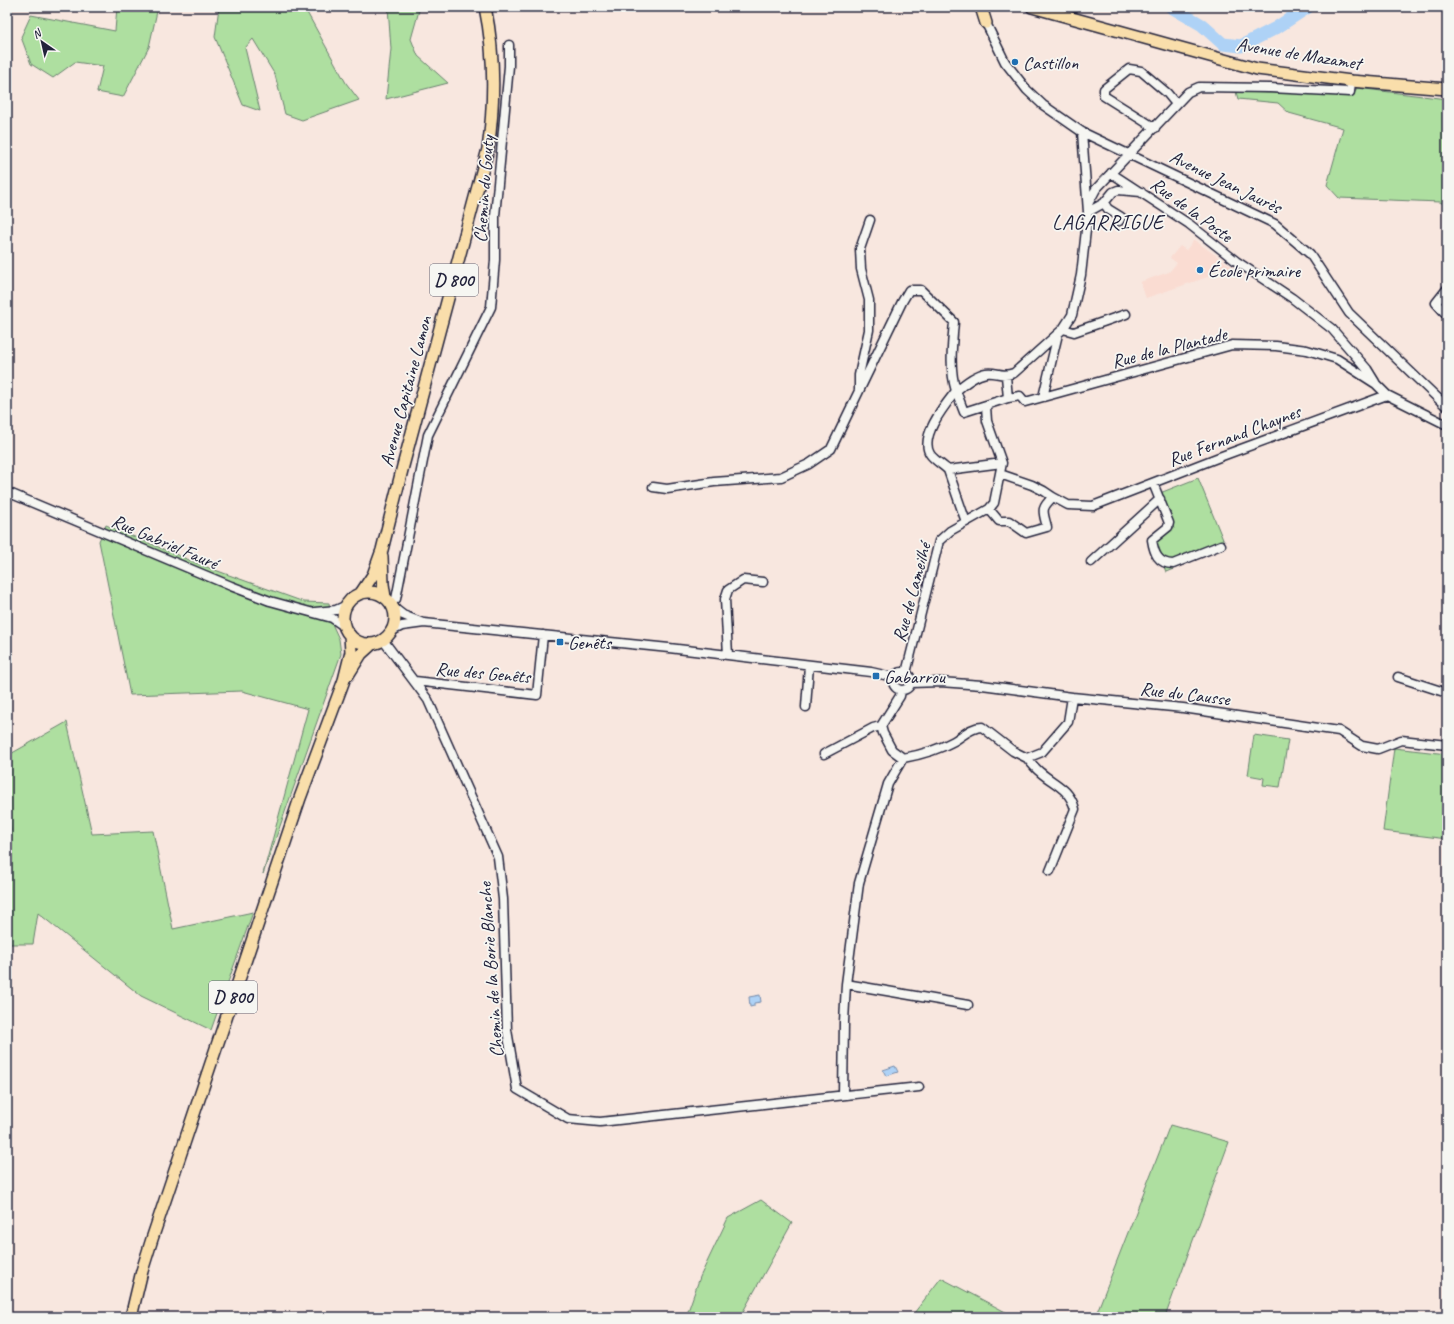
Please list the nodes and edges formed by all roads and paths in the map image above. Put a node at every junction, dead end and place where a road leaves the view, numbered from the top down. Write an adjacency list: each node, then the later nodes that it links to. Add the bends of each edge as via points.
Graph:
1 (485, 7): 43 (main road, Avenue Capitaine Lamon / D 800, via 494,77 488,149)
2 (981, 7): 4 (main road, Avenue Jean Jaurès)
3 (1032, 7): 6 (main road, Avenue de Mazamet, via 1257,69)
4 (986, 23): 10 (street, Avenue Jean Jaurès, via 1006,62 1027,90 1043,105)
5 (509, 45): 47 (street, Chemin du Gouty, via 495,216 491,307 428,435 396,599)
6 (1351, 81): 7 (main road, Avenue de Mazamet); 8 (street, via 1350,92 1199,87 1188,92)
7 (1447, 89)
8 (1176, 104): 9 (street); 9 (street, via 1141,71 1129,69 1104,88 1104,96)
9 (1155, 128): 11 (street)
10 (1082, 132): 11 (street, Avenue Jean Jaurès); 15 (street)
11 (1129, 155): 12 (street); 30 (street, Avenue Jean Jaurès, via 1275,224 1310,254 1349,313)
12 (1111, 173): 13 (street, Rue de la Poste); 15 (street, via 1096,189)
13 (1142, 192): 14 (street, via 1118,190); 23 (street, Rue de la Poste, via 1332,329 1367,369)
14 (1104, 203): 15 (street); 17 (street, via 1108,209 1121,217)
15 (1088, 208): 21 (street, via 1081,274 1072,315)
16 (870, 220): 24 (street, via 860,249 861,269 869,300 869,323 867,344 859,375)
17 (1119, 221)
18 (1447, 289): 20 (street, via 1436,303)
19 (1126, 314): 21 (street, via 1074,332)
20 (1447, 315)
21 (1061, 332): 22 (street, via 1014,373); 27 (street)
22 (1006, 376): 25 (street, via 987,372 967,381); 28 (street)
23 (1376, 384): 26 (street, Rue de la Plantade); 27 (street, Rue de la Plantade, via 1338,359 1307,350 1232,345)
24 (859, 391): 25 (street, via 909,290 921,290 954,322 951,354 952,378); 36 (street, via 831,449 782,477 714,482 667,489)
25 (956, 391): 29 (street, via 964,412); 33 (street, via 935,419 927,443 930,454)
26 (1387, 395): 31 (street); 35 (street, Rue Fernand Chaynes)
27 (1043, 397): 28 (street, Rue de la Plantade, via 1025,402 1020,396)
28 (1008, 398): 29 (street)
29 (986, 406): 32 (street, via 987,421)
30 (1447, 407)
31 (1447, 425)
32 (1002, 463): 33 (street); 34 (street)
33 (948, 470): 41 (street)
34 (1000, 474): 38 (street, Rue Fernand Chaynes, via 1032,484); 40 (street, via 994,503)
35 (1153, 483): 38 (street, Rue Fernand Chaynes, via 1093,506 1068,505); 39 (street)
36 (653, 487)
37 (7, 492): 49 (street, Rue Gabriel Fauré, via 257,596)
38 (1053, 497): 40 (street, via 1044,505 1046,527 1026,533 1009,521 999,521)
39 (1160, 499): 42 (street, via 1169,523 1168,528 1152,540 1159,559 1166,564 1173,564); 44 (street)
40 (989, 509): 41 (street, Rue de Lameilhé)
41 (966, 522): 58 (street, Rue de Lameilhé, via 939,541)
42 (1221, 545)
43 (382, 550): 46 (main road, Avenue Capitaine Lamon / D 800, via 373,576); 47 (main road, Avenue Capitaine Lamon / D 800, via 383,584)
44 (1091, 562)
45 (762, 582): 56 (street, via 743,580 728,590 725,599)
46 (361, 593): 47 (main road, via 378,593); 48 (main road)
47 (390, 603): 50 (street, via 403,616); 52 (main road, via 396,616)
48 (347, 605): 49 (street, Rue Gabriel Fauré, via 336,610); 51 (main road, via 343,619)
49 (312, 612): 51 (street, Rue Gabriel Fauré, via 336,620)
50 (424, 623): 52 (street, via 402,626); 53 (street)
51 (347, 631): 55 (main road, via 360,642); 61 (main road, D 800, via 351,652)
52 (392, 631): 54 (main road)
53 (543, 634): 56 (street); 62 (street, Rue des Genêts, via 537,695)
54 (383, 640): 55 (main road); 62 (street, Chemin de la Borie Blanche)
55 (372, 644): 61 (main road, D 800, via 361,654)
56 (728, 655): 57 (street)
57 (809, 665): 59 (street); 67 (street)
58 (906, 673): 59 (street, via 900,672); 63 (street)
59 (893, 677): 64 (street, via 892,683)
60 (1398, 677): 65 (street)
61 (344, 680): 78 (main road, D 800, via 314,757 150,1245)
62 (415, 681): 77 (street, Chemin de la Borie Blanche, via 428,700 498,858 504,899 507,1030 517,1089 568,1119 600,1122)
63 (911, 683): 64 (street, via 909,688); 66 (street, Rue du Causse, via 982,685)
64 (901, 691): 68 (street)
65 (1447, 693)
66 (1072, 697): 69 (street, Rue du Causse, via 1183,708 1322,727 1340,731 1362,746 1378,749 1401,740); 72 (street, via 1068,722 1042,752)
67 (806, 707)
68 (881, 726): 70 (street); 71 (street, via 892,750)
69 (1447, 745)
70 (824, 754)
71 (903, 758): 72 (street, via 933,750 976,727 982,727 1013,751); 74 (street, via 888,784 859,883)
72 (1027, 758): 73 (street, via 1066,792 1075,809)
73 (1050, 870)
74 (846, 984): 75 (street); 77 (street)
75 (968, 1005)
76 (920, 1087): 77 (street, Chemin de la Borie Blanche)
77 (843, 1095)
78 (131, 1317)

